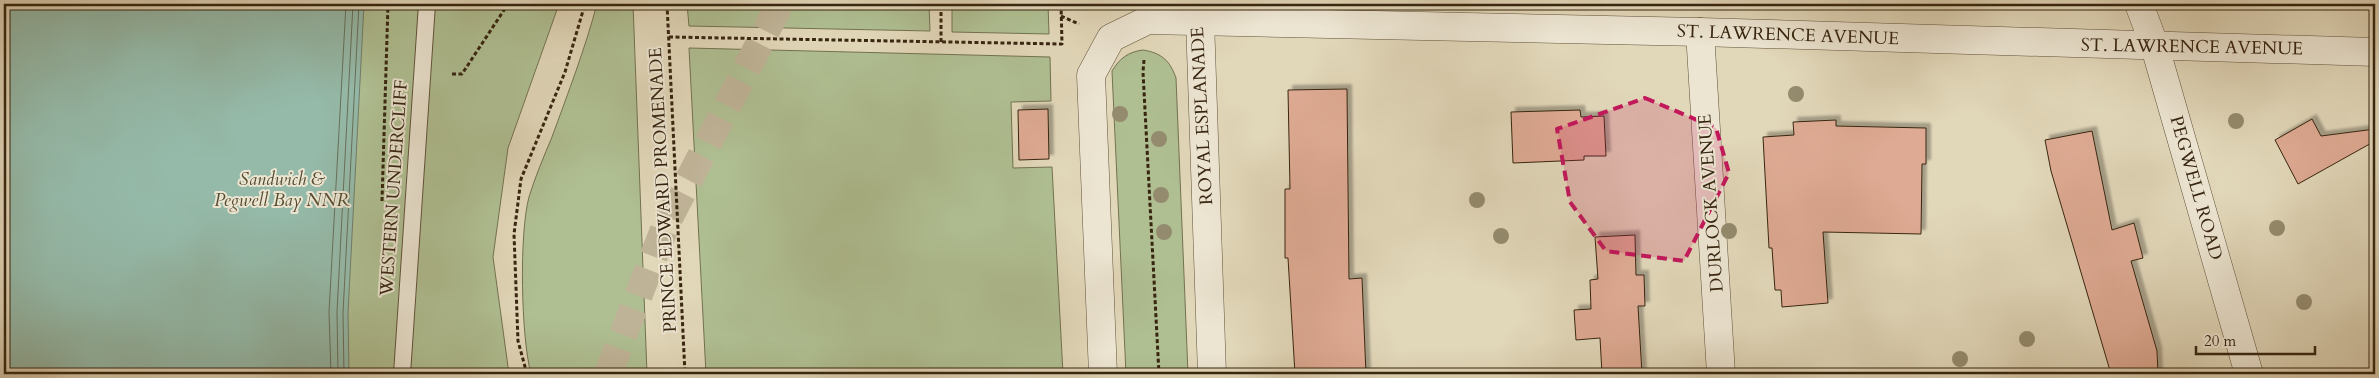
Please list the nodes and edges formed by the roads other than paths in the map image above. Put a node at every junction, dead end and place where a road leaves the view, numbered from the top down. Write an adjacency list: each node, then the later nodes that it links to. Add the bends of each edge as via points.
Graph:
1 (427, 4): 7 (lane, WESTERN UNDERCLIFF)
2 (2139, 4): 5 (street, PEGWELL ROAD)
3 (1200, 12): 4 (street, ST. LAWRENCE AVENUE); 8 (street, ROYAL ESPLANADE, via 1148,20 1111,38 1091,75); 9 (street, ROYAL ESPLANADE)
4 (1700, 32): 5 (street, ST. LAWRENCE AVENUE); 10 (street, DURLOCK AVENUE)
5 (2155, 47): 6 (street, ST. LAWRENCE AVENUE); 11 (street, PEGWELL ROAD)
6 (2375, 52)
7 (402, 374)
8 (1103, 374)
9 (1212, 374)
10 (1721, 374)
11 (2249, 374)

